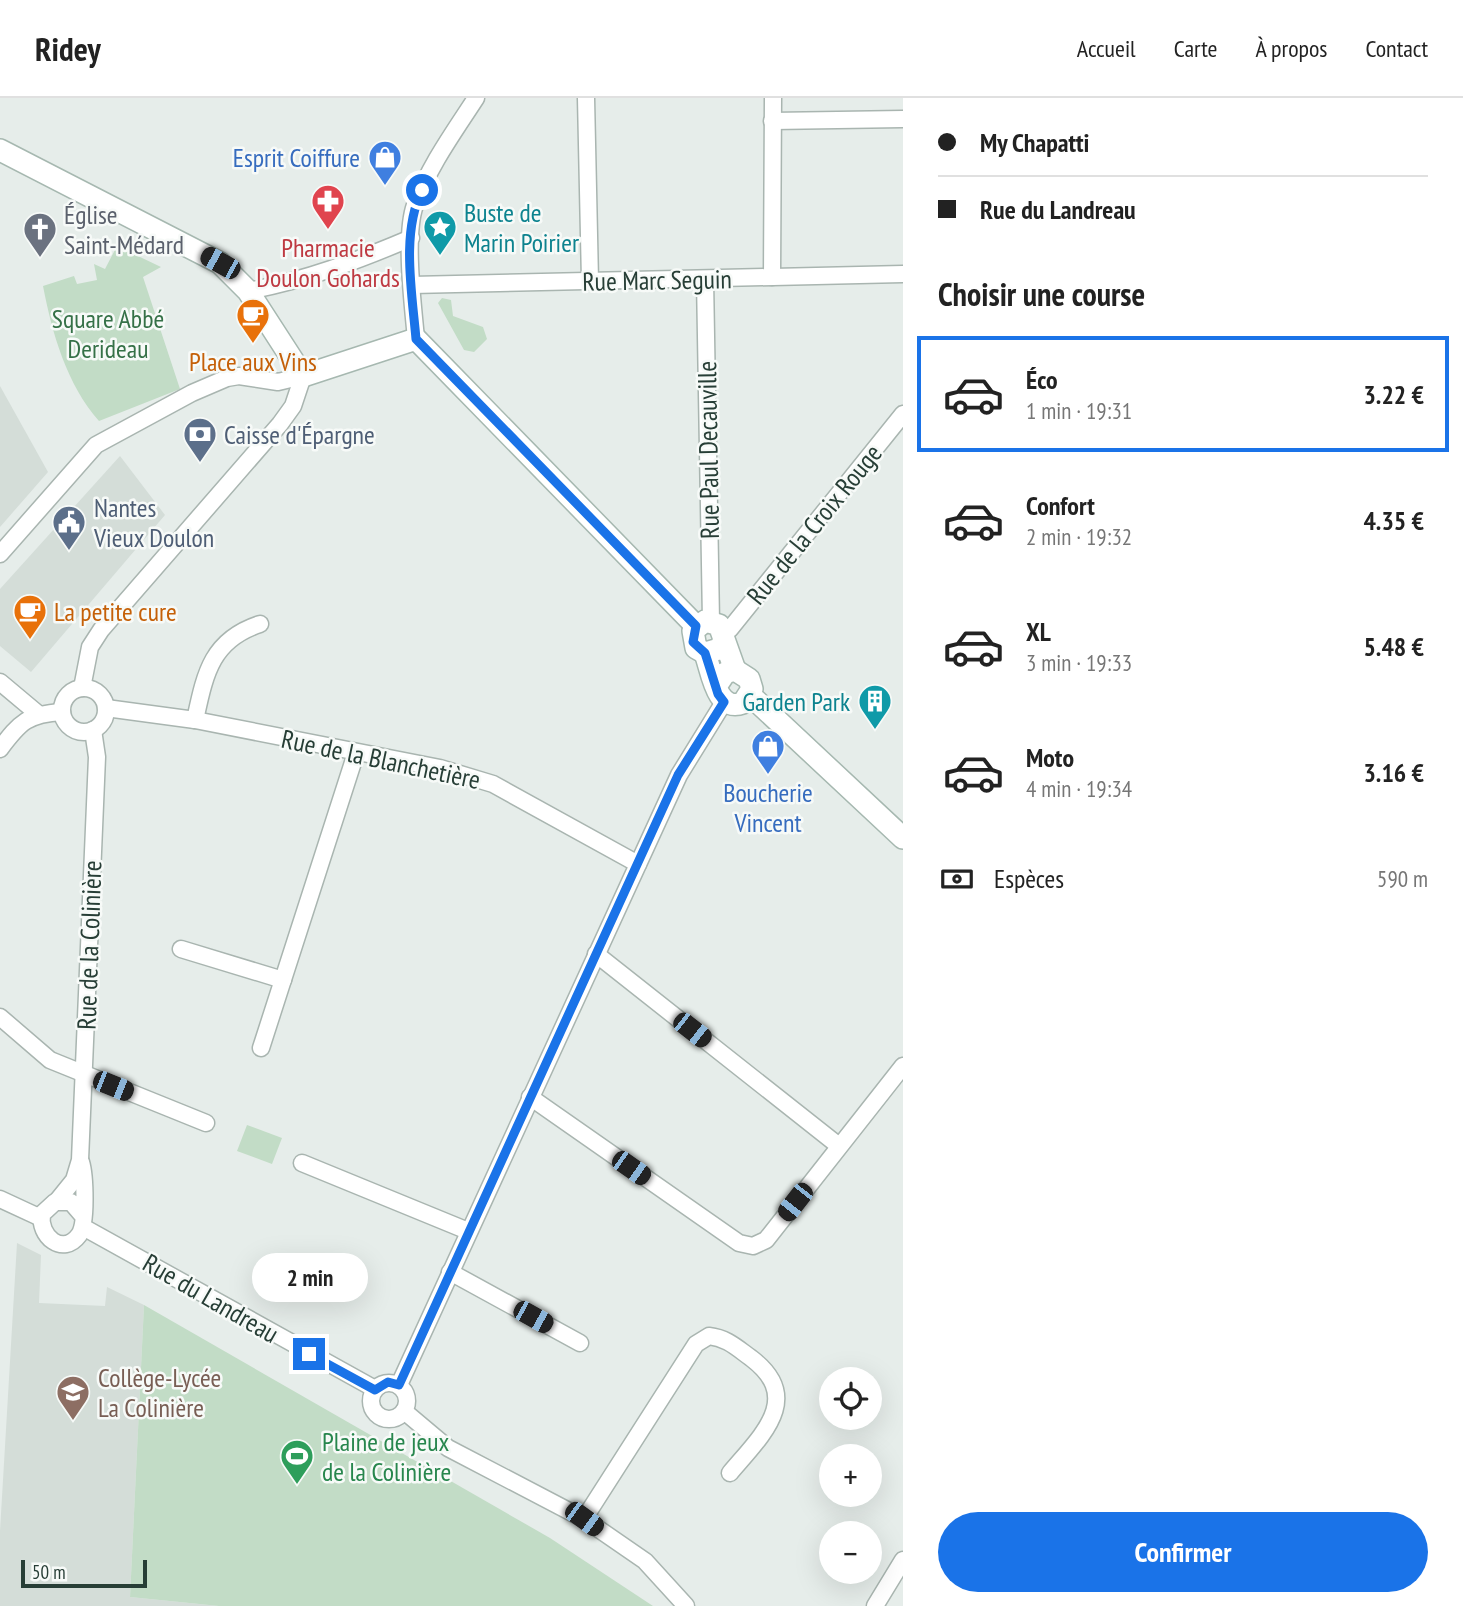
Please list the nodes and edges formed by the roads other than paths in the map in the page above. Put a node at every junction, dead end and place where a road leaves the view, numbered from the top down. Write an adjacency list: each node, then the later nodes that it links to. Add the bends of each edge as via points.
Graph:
1 (476, 98): 7 (street, via 439,155 414,207)
2 (586, 98): 11 (street)
3 (773, 98): 5 (street)
4 (903, 119): 5 (street)
5 (772, 121): 9 (street)
6 (0, 150): 13 (street, via 220,263)
7 (411, 238): 12 (street); 13 (street, via 306,279)
8 (903, 274): 9 (street, Rue Marc Seguin)
9 (772, 276): 10 (street, Rue Marc Seguin)
10 (705, 279): 11 (street, Rue Marc Seguin); 19 (street, Rue Paul Decauville)
11 (590, 281): 12 (street, Rue Marc Seguin)
12 (412, 285): 14 (street)
13 (248, 291): 15 (street)
14 (416, 339): 15 (street); 19 (street)
15 (303, 376): 17 (street, via 278,382 227,378 111,435 81,460); 22 (street, via 293,406 280,424 101,630 90,647)
16 (903, 414): 19 (street, Rue de la Croix Rouge, via 730,629)
17 (0, 554)
18 (260, 624): 28 (street, via 235,632 212,658)
19 (714, 630): 20 (street); 23 (street, via 693,642 705,653)
20 (735, 670): 23 (street, via 725,673); 24 (street, via 749,679)
21 (0, 682): 27 (street)
22 (82, 688): 25 (street, via 98,692); 26 (street, via 67,696)
23 (721, 694): 24 (street, via 739,705); 33 (street)
24 (750, 695): 32 (street)
25 (106, 708): 28 (street, Rue de la Blanchetière); 29 (street, via 102,722)
26 (62, 712): 27 (street); 29 (street, via 74,729)
27 (37, 713): 30 (street)
28 (195, 720): 31 (street, Rue de la Blanchetière)
29 (93, 730): 40 (street, Rue de la Colinière, via 97,757)
30 (0, 749)
31 (356, 753): 33 (street, Rue de la Blanchetière, via 440,768 493,784); 36 (street)
32 (903, 838)
33 (638, 864): 35 (street)
34 (181, 948): 36 (street)
35 (597, 954): 41 (street); 43 (street)
36 (283, 979): 38 (street)
37 (0, 1017): 40 (street, via 50,1060)
38 (261, 1048)
39 (903, 1066): 43 (street)
40 (83, 1074): 42 (street); 44 (street, Rue de la Colinière)
41 (530, 1097): 43 (street, via 739,1243 753,1246 766,1240); 50 (street)
42 (206, 1123)
43 (839, 1146)
44 (80, 1160): 47 (street, Rue de la Colinière, via 74,1180); 49 (street, Rue de la Colinière)
45 (302, 1163): 50 (street)
46 (0, 1199): 48 (street)
47 (57, 1201): 48 (street, via 46,1207); 49 (street, via 71,1202)
48 (41, 1217): 49 (street, via 45,1235 56,1243 75,1239)
49 (83, 1221): 54 (street, Rue du Landreau)
50 (468, 1231): 51 (street)
51 (450, 1272): 52 (street); 53 (street)
52 (580, 1343)
53 (399, 1385): 54 (street, via 388,1382); 55 (street, via 407,1394)
54 (375, 1390): 55 (street, via 372,1403 380,1416 396,1418)
55 (404, 1411): 57 (street, via 448,1448)
56 (730, 1473): 57 (street, via 777,1408 778,1390 769,1372 724,1338 709,1336 696,1344)
57 (584, 1519): 59 (street, via 645,1561)
58 (903, 1560): 60 (street)
59 (686, 1606)
60 (875, 1606)

